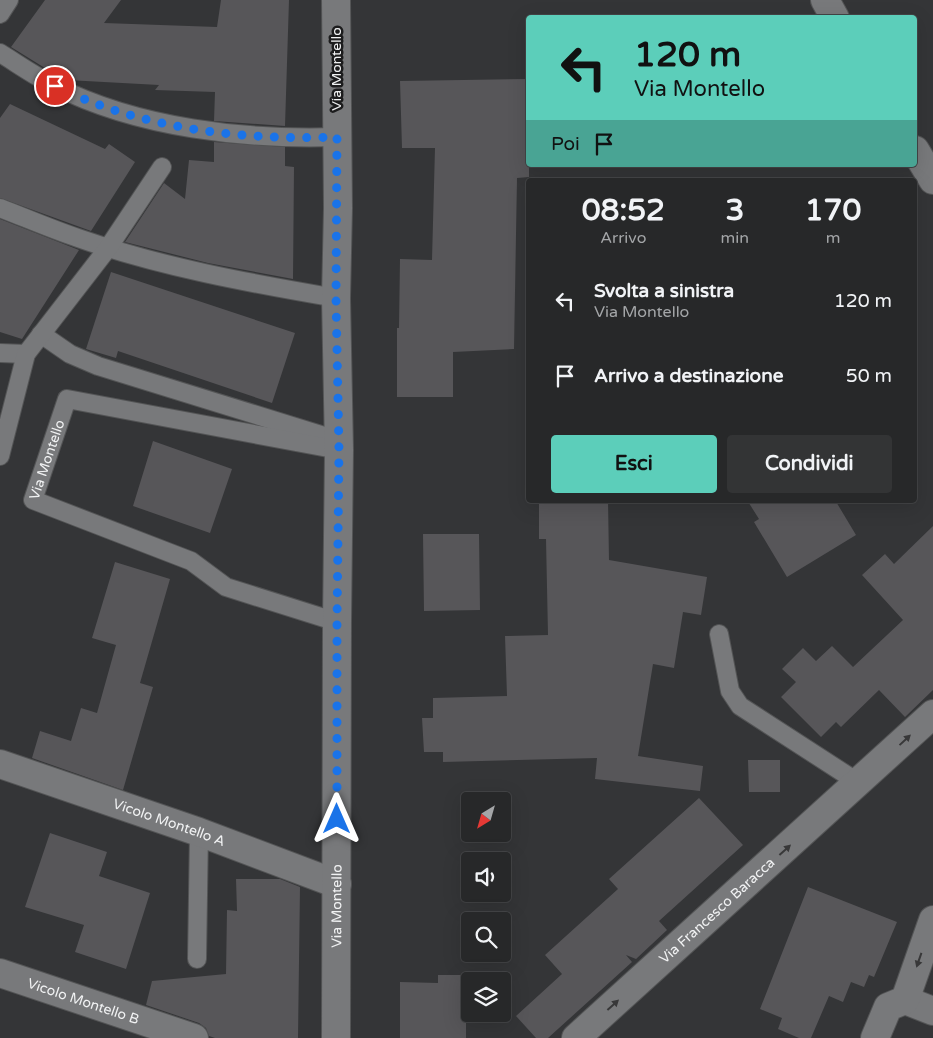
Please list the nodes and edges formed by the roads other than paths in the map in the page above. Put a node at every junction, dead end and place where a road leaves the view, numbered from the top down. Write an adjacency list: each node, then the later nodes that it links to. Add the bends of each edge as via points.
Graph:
1 (9, 0): 4 (lane)
2 (336, 0): 7 (street, Via Montello)
3 (825, 0): 5 (street)
4 (0, 14)
5 (833, 15)
6 (0, 53): 7 (lane, via 55,86 96,103 167,124 262,136)
7 (337, 137): 13 (street, Via Montello)
8 (917, 153): 10 (street)
9 (162, 167): 12 (lane)
10 (933, 180)
11 (0, 208): 12 (lane)
12 (108, 248): 13 (lane, via 225,278); 14 (lane)
13 (336, 298): 17 (street, Via Montello)
14 (41, 334): 16 (lane); 17 (lane, via 70,354 98,366)
15 (0, 353): 16 (lane)
16 (26, 354): 18 (lane)
17 (339, 445): 19 (street, Via Montello); 19 (lane, Via Montello, via 67,399 33,500 190,561 226,587)
18 (0, 456)
19 (337, 622): 25 (street, Via Montello)
20 (719, 634): 23 (lane, via 730,692 740,706)
21 (933, 714): 23 (street, Via Francesco Baracca, one-way to 21)
22 (0, 764): 24 (street, Vicolo Montello A)
23 (859, 783): 33 (street, Via Francesco Baracca, one-way to 23)
24 (199, 832): 25 (street, Vicolo Montello A); 27 (lane)
25 (337, 884): 32 (street, Via Montello)
26 (933, 920): 29 (street, one-way to 29)
27 (198, 959)
28 (0, 973): 31 (street, Vicolo Montello B)
29 (905, 1000): 30 (street); 34 (street, via 888,1007)
30 (933, 1011)
31 (194, 1038)
32 (336, 1038)
33 (576, 1038)
34 (875, 1038)

